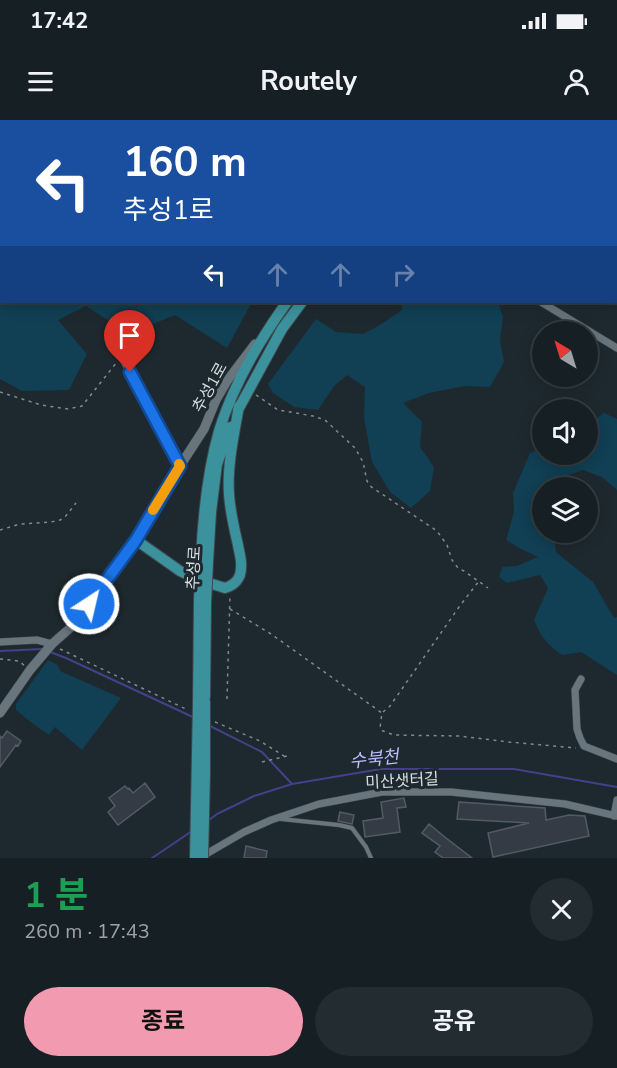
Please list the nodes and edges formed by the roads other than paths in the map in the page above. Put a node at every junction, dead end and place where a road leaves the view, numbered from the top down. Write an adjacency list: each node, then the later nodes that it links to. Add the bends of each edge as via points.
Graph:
1 (286, 303): 4 (main road, 추성로)
2 (301, 303): 7 (main road, 추성로, via 282,329)
3 (543, 303): 5 (street)
4 (270, 326): 8 (street, 추성1로, via 227,381 204,429); 10 (main road, 추성로, via 247,366 219,432 203,512)
5 (617, 348)
6 (124, 361): 8 (street)
7 (239, 406): 9 (main road, via 228,492 241,560 239,577 228,588 196,579); 10 (main road, 추성로, via 218,464)
8 (180, 466): 9 (street, 추성1로)
9 (136, 540): 12 (street, 추성1로, via 78,621)
10 (205, 560): 19 (main road, 추성로, bridge, via 198,705)
11 (0, 642): 12 (street, via 37,640)
12 (50, 646): 14 (street, 추성1로)
13 (580, 679): 15 (street, via 575,690 580,738 584,746)
14 (0, 713)
15 (617, 759)
16 (617, 800): 17 (street)
17 (615, 814): 18 (street, 미산샛터길, via 565,804 451,792 382,792 319,804)
18 (271, 820): 19 (street, 미산샛터길); 20 (lane, via 352,828)
19 (199, 858)
20 (371, 858)

